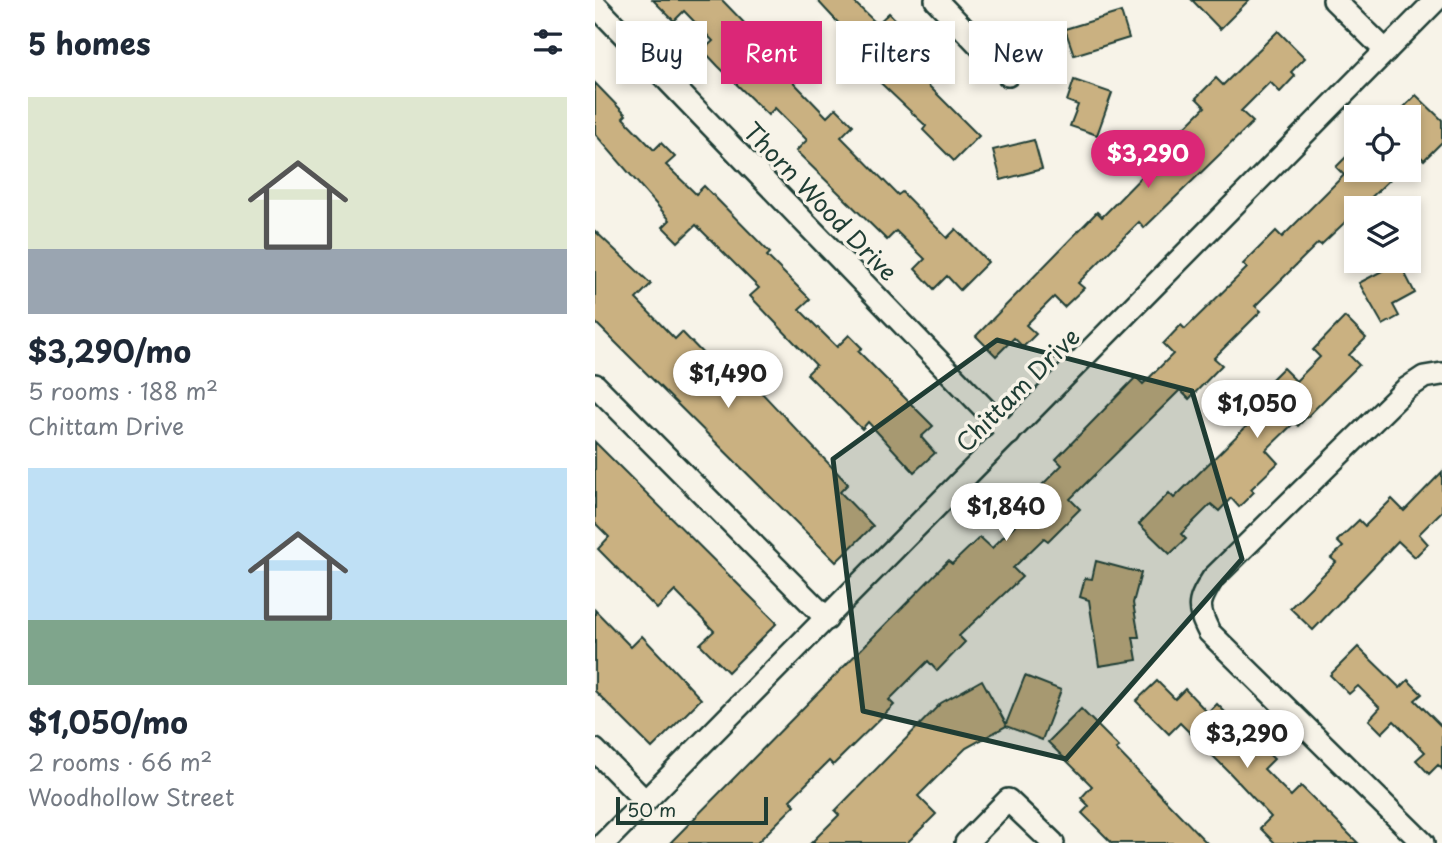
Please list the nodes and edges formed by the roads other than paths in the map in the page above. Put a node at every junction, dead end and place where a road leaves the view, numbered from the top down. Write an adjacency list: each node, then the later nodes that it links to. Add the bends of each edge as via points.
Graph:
1 (936, 0): 5 (street)
2 (1334, 0): 6 (street)
3 (1436, 0): 6 (street, Chittam Drive)
4 (595, 5): 9 (street, Thorn Wood Drive)
5 (969, 34)
6 (1386, 51): 9 (street, Chittam Drive)
7 (1442, 374): 16 (street, via 1424,377 1406,389 1213,578 1199,612 1209,632)
8 (595, 385): 10 (street)
9 (1009, 434): 10 (street, Chittam Drive)
10 (827, 619): 12 (street, Chittam Drive)
11 (595, 750): 12 (street)
12 (645, 801): 13 (street, Chittam Drive)
13 (604, 843)
14 (965, 843): 15 (street, via 1008,800)
15 (1053, 843)
16 (1423, 843)

